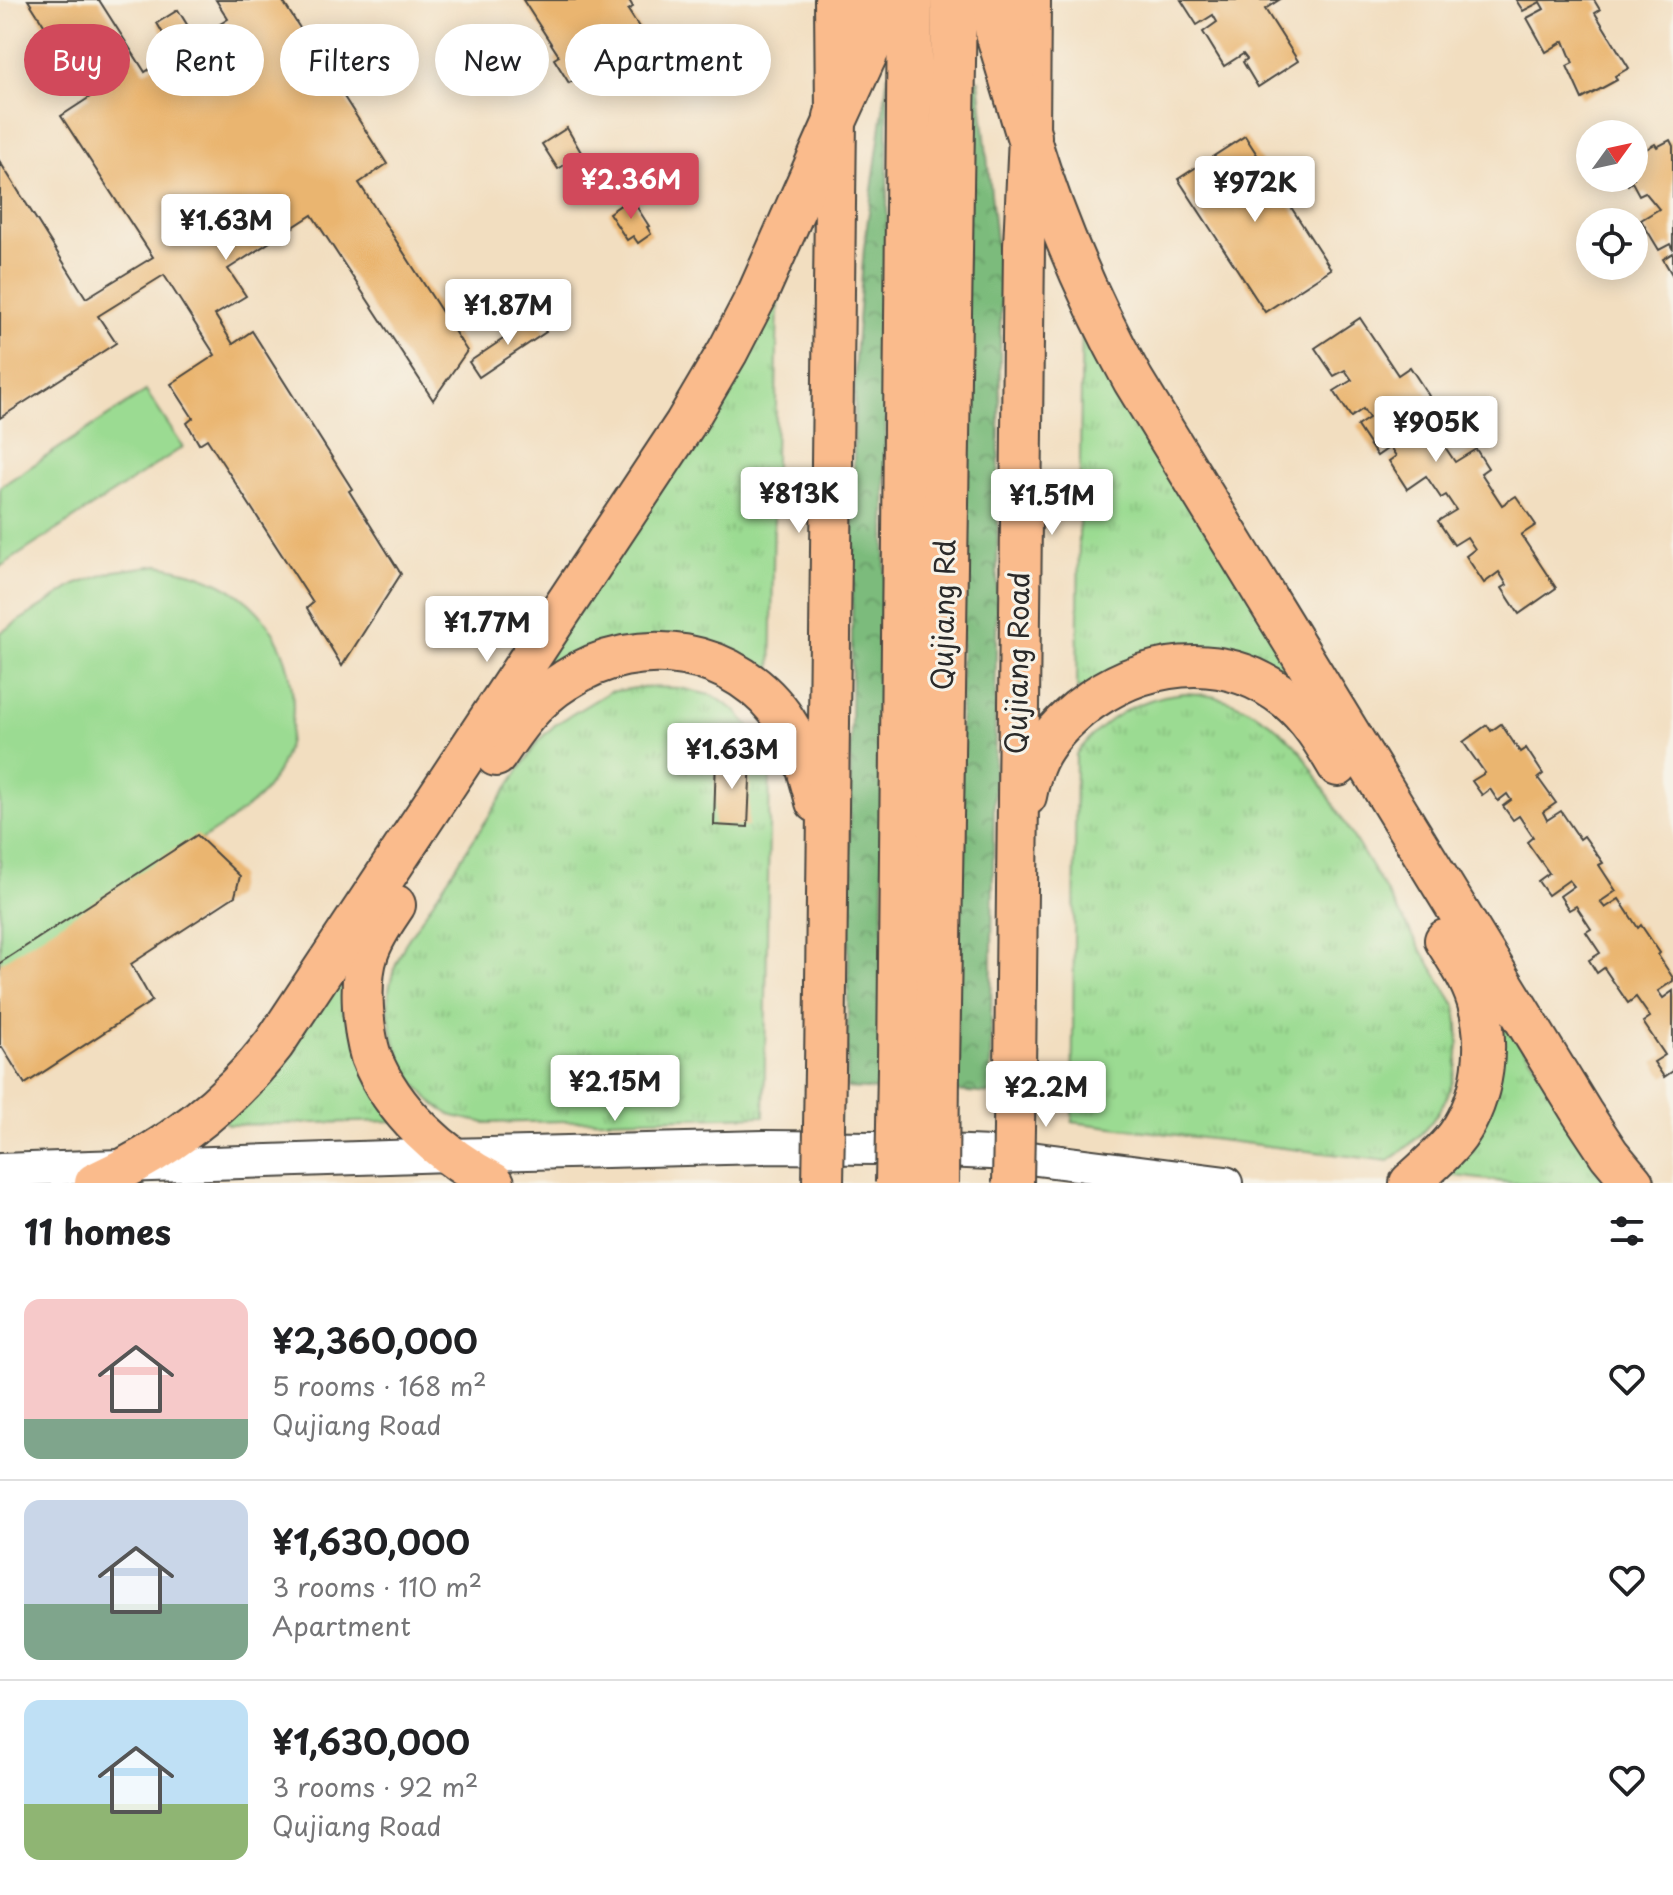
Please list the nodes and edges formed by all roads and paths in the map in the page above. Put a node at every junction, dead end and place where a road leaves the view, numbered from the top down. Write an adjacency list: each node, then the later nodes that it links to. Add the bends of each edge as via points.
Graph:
1 (835, 0): 7 (main road)
2 (877, 0): 7 (highway, via 869,45)
3 (910, 0): 11 (highway, Qujiang Rd)
4 (954, 0): 11 (highway, Qujiang Rd)
5 (992, 0): 8 (highway)
6 (1030, 0): 8 (main road, Qujiang Road)
7 (836, 117): 9 (main road); 13 (main road, via 758,293 685,424 274,1044 220,1105)
8 (1029, 136): 10 (main road, Qujiang Road); 23 (main road, via 1086,286 1133,380 1574,1100)
9 (827, 843): 12 (main road, via 808,772 785,720 753,686 715,662 674,652 626,655 587,668 546,695 515,727 367,954 363,1003 371,1056 400,1104); 17 (main road, bridge)
10 (1016, 851): 20 (main road, Qujiang Road, bridge); 22 (main road, via 1034,765 1074,714 1114,685 1189,664 1235,672 1286,698 1322,740 1477,1000 1484,1050 1477,1095 1457,1137)
11 (919, 1068): 18 (highway, Qujiang Rd, bridge); 19 (highway, Qujiang Rd, bridge)
12 (449, 1155): 13 (street); 16 (main road); 21 (street, via 877,1148 990,1153)
13 (134, 1165): 14 (street); 15 (main road)
14 (0, 1170)
15 (95, 1183)
16 (494, 1183)
17 (823, 1183)
18 (898, 1183)
19 (936, 1183)
20 (1013, 1183)
21 (1226, 1183)
22 (1410, 1183)
23 (1633, 1183)

